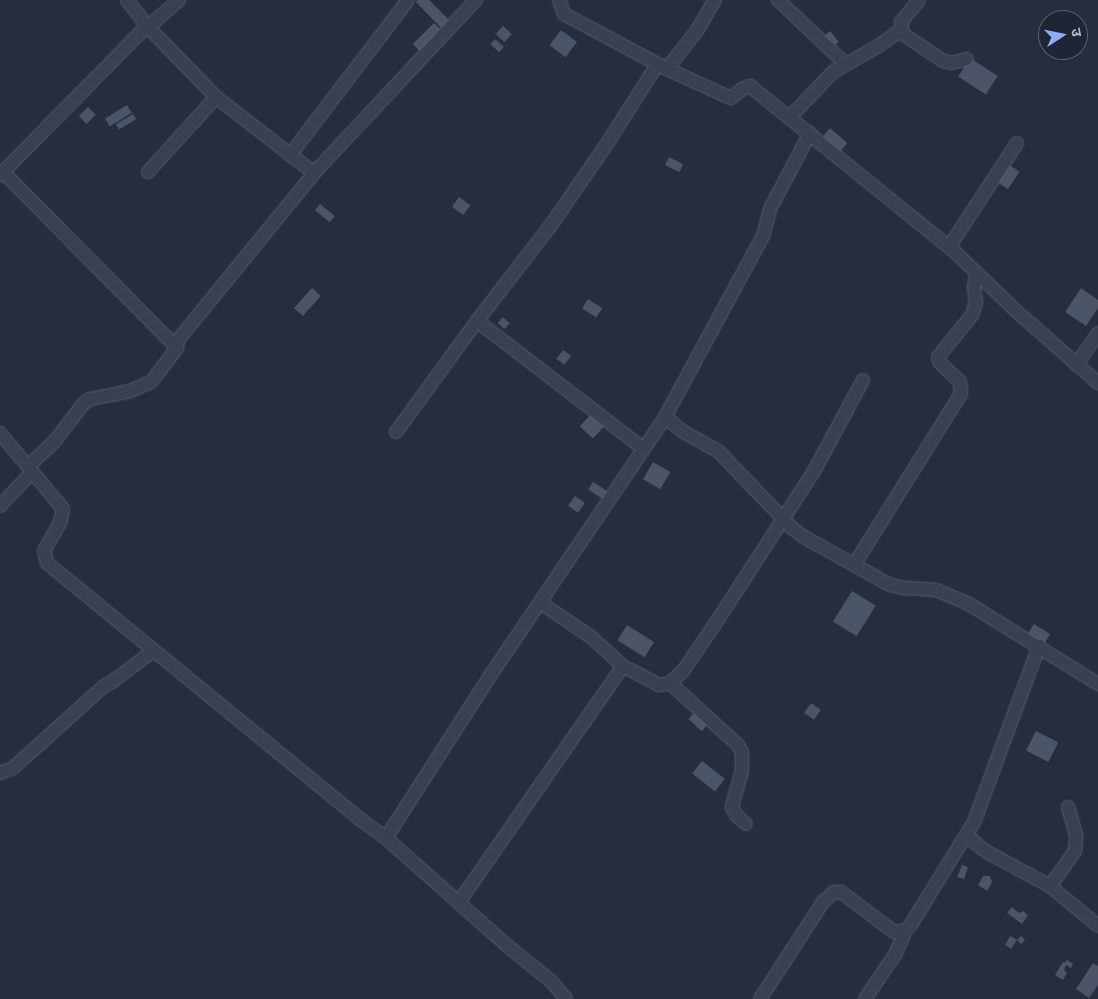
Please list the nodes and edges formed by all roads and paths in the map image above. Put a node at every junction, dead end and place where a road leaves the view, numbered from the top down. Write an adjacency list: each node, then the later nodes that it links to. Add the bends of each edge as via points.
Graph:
1 (127, 0): 9 (street)
2 (179, 0): 9 (street)
3 (408, 0): 18 (street)
4 (476, 0): 20 (street)
5 (559, 0): 13 (street, via 564,14)
6 (715, 0): 13 (street, via 698,29)
7 (778, 0): 12 (street)
8 (919, 0): 10 (street, via 901,22)
9 (147, 26): 14 (street); 21 (street)
10 (901, 30): 11 (street, via 943,61 951,63); 12 (street)
11 (967, 59)
12 (846, 64): 15 (street, via 821,83)
13 (662, 67): 15 (street, via 731,98 750,86); 24 (street, via 551,224)
14 (216, 97): 18 (street); 19 (street)
15 (790, 118): 16 (street)
16 (810, 133): 22 (street); 30 (street, via 770,209 763,236)
17 (1018, 144): 22 (street)
18 (290, 155): 20 (street)
19 (148, 172)
20 (314, 173): 26 (street, via 178,340)
21 (1, 174): 26 (street)
22 (949, 247): 23 (street)
23 (977, 273): 27 (street); 37 (street, via 974,286 976,303 972,315 938,357 940,364 960,382 960,394)
24 (476, 321): 31 (street); 33 (street)
25 (1098, 333): 27 (street)
26 (177, 348): 34 (street, via 151,382 84,403)
27 (1076, 365): 29 (street)
28 (864, 380): 36 (street, via 814,471)
29 (1098, 383)
30 (665, 417): 33 (street); 36 (street, via 682,431 718,451)
31 (396, 432)
32 (0, 433): 34 (street)
33 (644, 449): 38 (street)
34 (30, 469): 35 (street); 40 (street, via 63,508 60,523 44,551 47,563)
35 (0, 506)
36 (783, 519): 37 (street, via 804,537); 42 (street, via 683,672)
37 (854, 565): 39 (street, via 890,585 944,592)
38 (541, 603): 41 (street, via 592,637); 48 (street)
39 (1039, 646): 43 (street); 47 (street)
40 (153, 651): 44 (street, via 104,686 13,768); 48 (street)
41 (623, 666): 42 (street, via 659,685); 50 (street)
42 (670, 683): 46 (street, via 742,752 742,771 732,807)
43 (1098, 684)
44 (0, 773)
45 (1068, 807): 49 (street, via 1076,835 1075,851)
46 (746, 824)
47 (967, 836): 49 (street, via 987,852); 52 (street)
48 (386, 838): 50 (street)
49 (1050, 886): 51 (street)
50 (459, 902): 53 (street, via 551,982)
51 (1098, 926)
52 (906, 930): 54 (street, via 894,932 841,892 834,892 823,902); 55 (street, via 896,953)
53 (566, 999)
54 (760, 999)
55 (864, 999)

